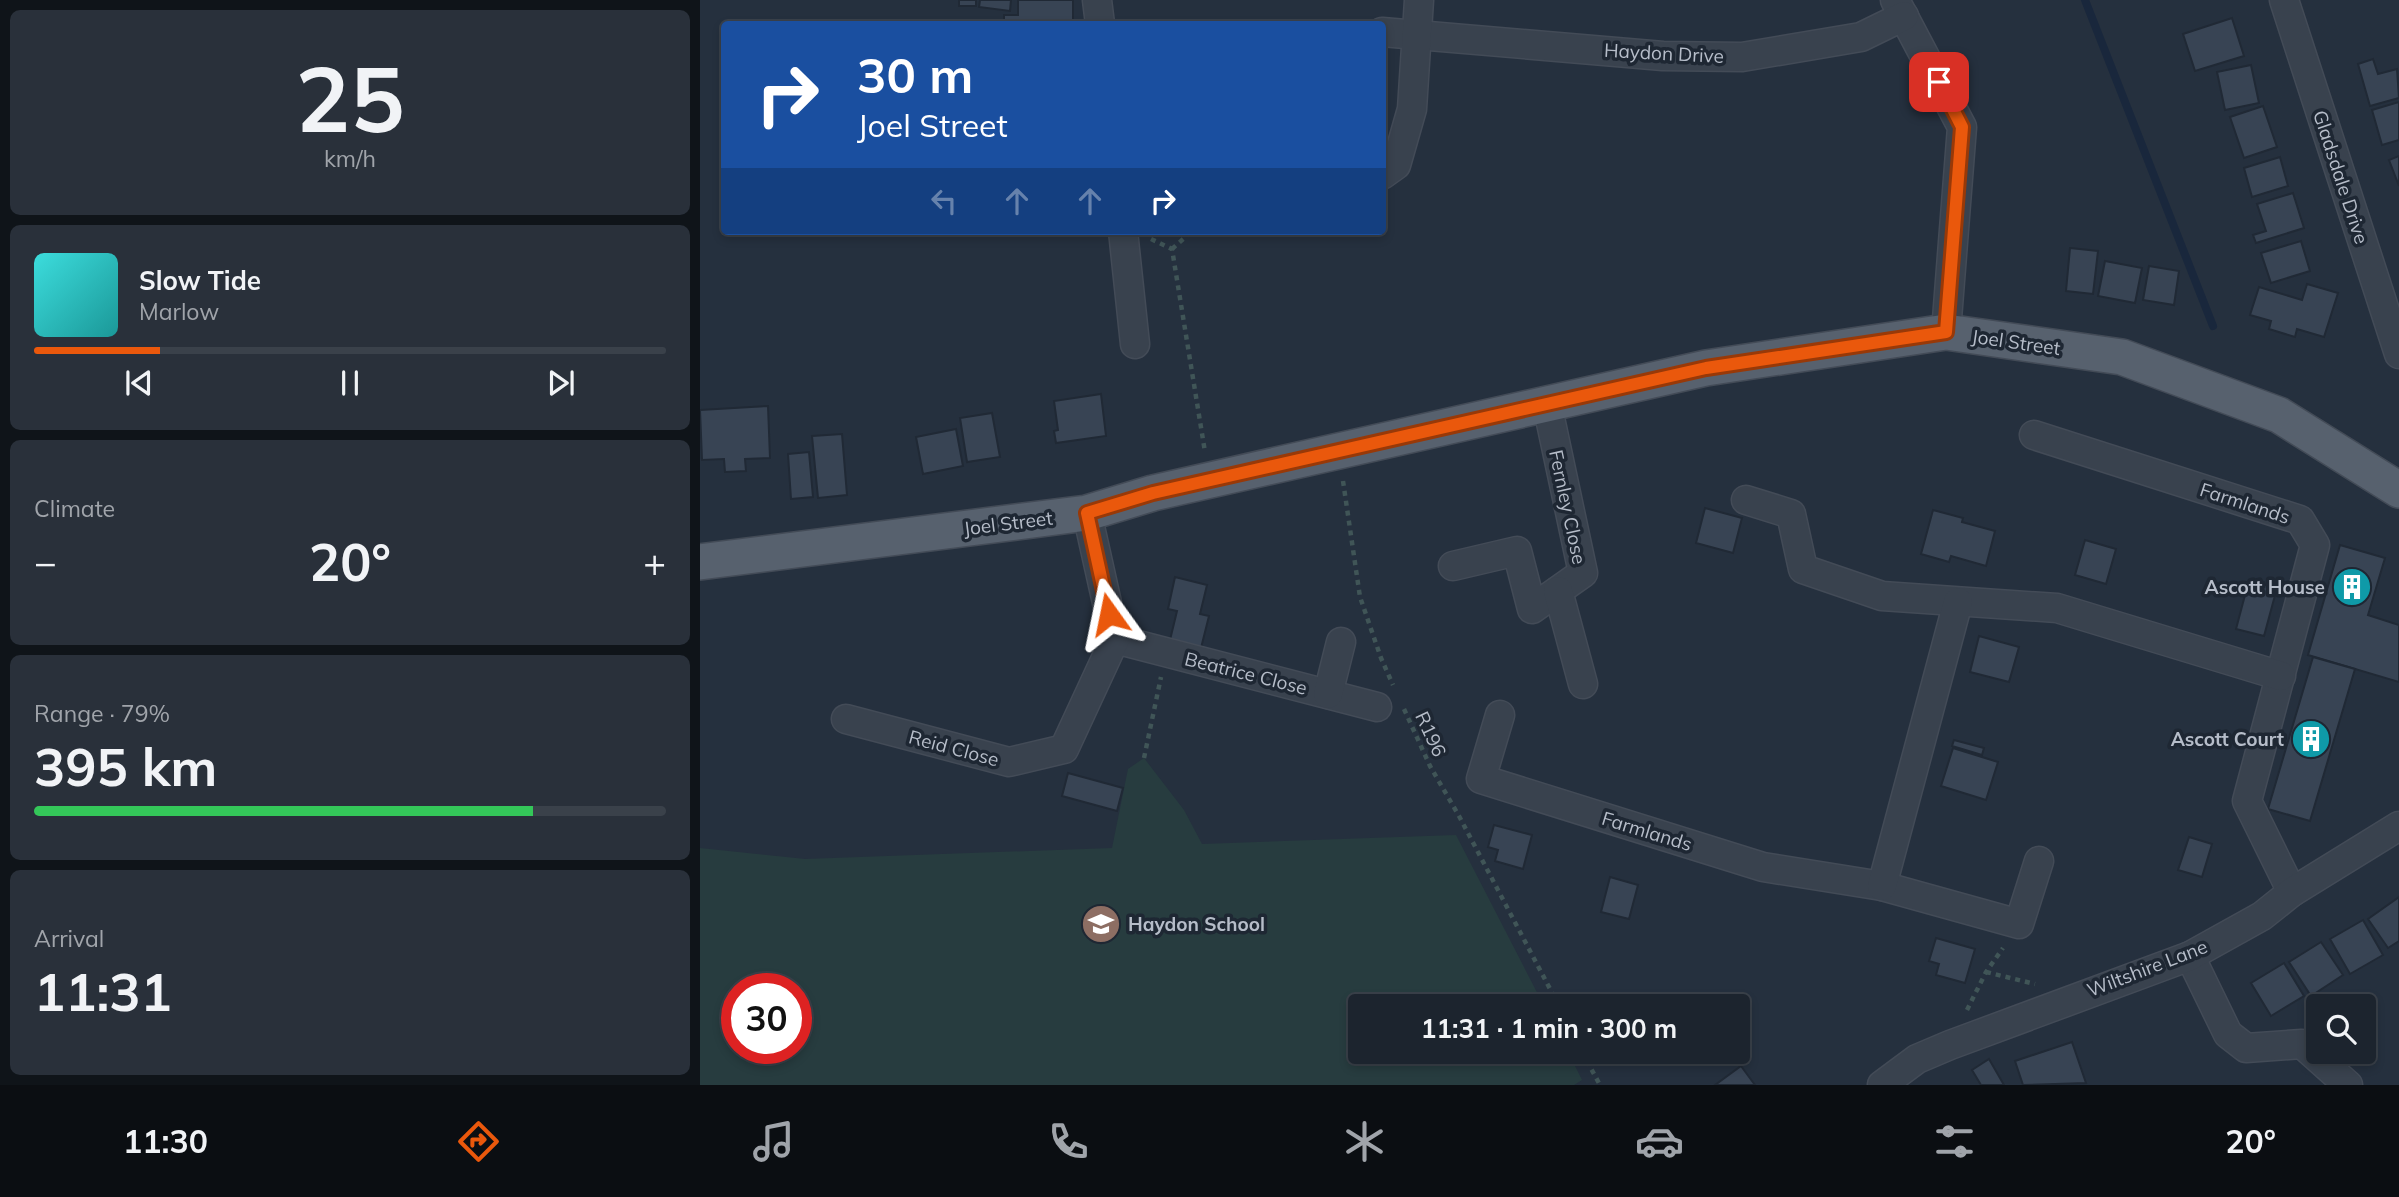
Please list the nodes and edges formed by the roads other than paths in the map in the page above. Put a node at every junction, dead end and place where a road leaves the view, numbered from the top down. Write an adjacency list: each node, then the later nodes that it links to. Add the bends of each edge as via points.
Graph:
1 (1097, 0): 5 (street)
2 (1419, 0): 7 (street)
3 (2284, 0): 12 (street, Gladsdale Drive)
4 (1900, 8): 7 (street, Haydon Drive, via 1861,37 1742,57 1662,56); 10 (street, Haydon Drive, via 1962,127)
5 (1100, 21)
6 (1386, 32): 7 (street, Haydon Drive)
7 (1418, 34): 8 (street, via 1412,109 1396,165)
8 (1386, 172)
9 (1132, 235): 11 (street)
10 (1946, 332): 13 (main road, Joel Street, via 1706,368); 15 (main road, Joel Street, via 2123,357 2279,415)
11 (1135, 344)
12 (2399, 354)
13 (1547, 404): 17 (main road, Joel Street, via 1153,493); 20 (street, Fernley Close, via 1583,573)
14 (2034, 435): 24 (street, Farmlands, via 2300,520 2315,545)
15 (2399, 490)
16 (1746, 500): 21 (street, via 1791,514 1803,569 1882,596)
17 (1087, 513): 18 (main road, Joel Street); 22 (street)
18 (700, 562)
19 (1453, 566): 20 (street, Fernley Close, via 1517,551 1532,609)
20 (1558, 590): 25 (street)
21 (1958, 603): 24 (street, via 2057,608); 32 (street)
22 (1115, 639): 26 (street, Beatrice Close); 29 (street, Reid Close, via 1064,749 1009,762)
23 (1341, 642): 26 (street)
24 (2281, 676): 33 (street, Farmlands, via 2246,801)
25 (1583, 684)
26 (1328, 694): 27 (street, Beatrice Close)
27 (1391, 700)
28 (1500, 715): 32 (street, Farmlands, via 1481,779 1763,867)
29 (846, 719)
30 (2399, 826): 33 (street, Wiltshire Lane)
31 (2039, 861): 32 (street, Farmlands, via 2019,924)
32 (1882, 886)
33 (2292, 892): 34 (street, Wiltshire Lane, via 2262,916)
34 (2190, 956): 35 (street, Wiltshire Lane, via 1950,1045 1917,1059); 36 (street, via 2228,1034 2246,1048 2302,1044)
35 (1882, 1085)
36 (2348, 1085)

